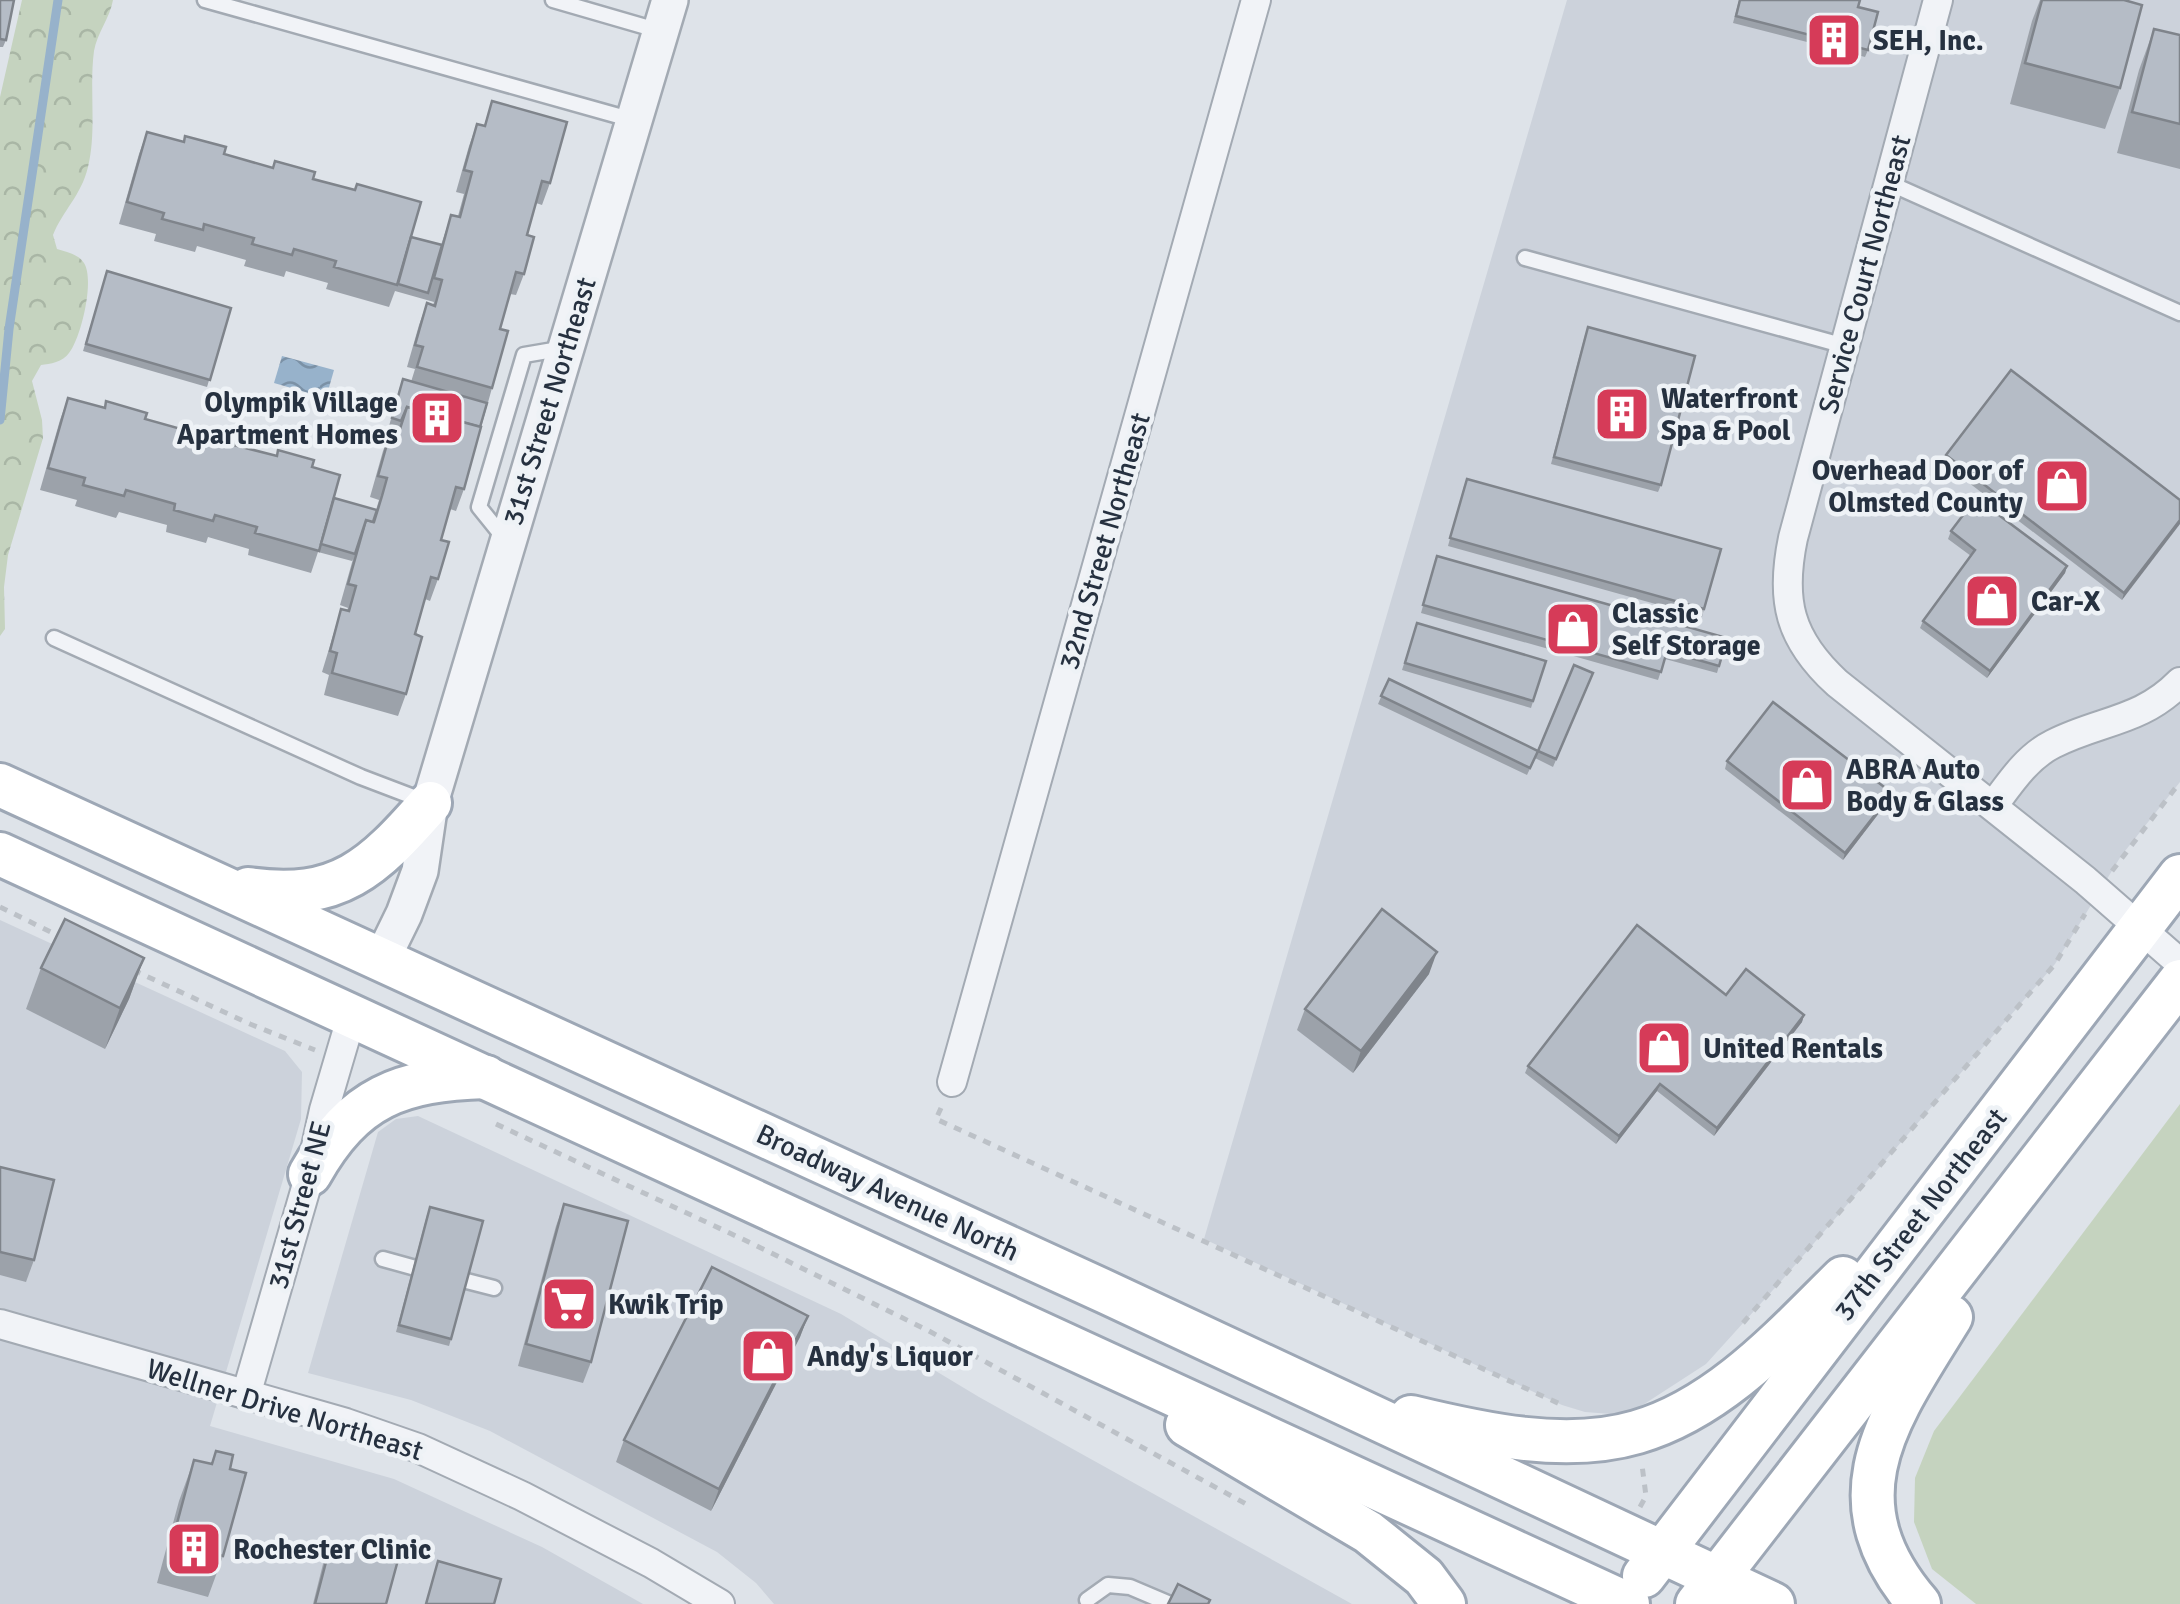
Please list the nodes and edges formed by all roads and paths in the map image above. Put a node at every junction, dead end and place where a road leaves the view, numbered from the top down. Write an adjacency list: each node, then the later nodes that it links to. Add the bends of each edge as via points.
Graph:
1 (205, 0): 6 (lane)
2 (553, 0): 5 (lane)
3 (1256, 0): 33 (street, 32nd Street Northeast)
4 (1938, 0): 7 (street, Service Court Northeast)
5 (666, 16): 6 (street, 31st Street Northeast)
6 (634, 120): 15 (street, 31st Street Northeast)
7 (1889, 183): 9 (lane); 10 (street, Service Court Northeast)
8 (1525, 258): 10 (lane)
9 (2180, 313)
10 (1845, 346): 16 (street, Service Court Northeast, via 1793,538 1789,613 1804,648 1828,675)
11 (54, 638): 15 (lane)
12 (2180, 682): 16 (street, via 2134,716 2052,744)
13 (2180, 782): 20 (path)
14 (0, 785): 19 (main road, Broadway Avenue North)
15 (430, 803): 19 (main road, via 373,862 334,884 292,892); 24 (street, 31st Street Northeast, via 420,871)
16 (1992, 806): 20 (street, Service Court Northeast)
17 (0, 854): 27 (main road)
18 (2180, 876): 22 (main road, 37th Street Northeast)
19 (226, 886): 24 (main road, Broadway Avenue North)
20 (2099, 892): 22 (street, Service Court Northeast); 43 (path, via 2055,964)
21 (0, 907): 23 (path)
22 (2140, 928): 25 (street, Service Court Northeast); 34 (main road, 37th Street Northeast)
23 (60, 936)
24 (382, 959): 27 (main road, via 340,975); 29 (main road, Broadway Avenue North)
25 (2180, 963)
26 (129, 968): 31 (path)
27 (266, 977): 30 (main road)
28 (2180, 981): 37 (main road)
29 (462, 997): 30 (main road, via 393,997); 45 (main road, Broadway Avenue North)
30 (352, 1015): 32 (main road); 38 (street, 31st Street NE)
31 (305, 1045)
32 (488, 1077): 38 (main road, via 446,1078 374,1100 340,1128); 41 (main road)
33 (952, 1082)
34 (2000, 1110): 45 (main road, via 1773,1346 1705,1400 1656,1425 1614,1437 1533,1438); 48 (main road, 37th Street Northeast)
35 (936, 1119): 46 (path)
36 (487, 1120): 47 (path, via 929,1330)
37 (2064, 1134): 49 (main road); 56 (main road, via 1907,1388 1880,1449 1873,1518 1892,1567)
38 (310, 1174): 44 (street, 31st Street NE)
39 (383, 1260): 40 (lane)
40 (494, 1288)
41 (1016, 1320): 51 (main road); 54 (main road, via 1368,1532 1424,1577)
42 (0, 1324): 44 (street, Wellner Drive Northeast)
43 (1732, 1335)
44 (246, 1395): 52 (street, Wellner Drive Northeast, via 384,1436 485,1477)
45 (1323, 1395): 48 (main road, Broadway Avenue North)
46 (1574, 1409)
47 (1260, 1512)
48 (1662, 1553): 49 (main road, Broadway Avenue North); 51 (main road, 37th Street Northeast)
49 (1707, 1591): 55 (main road, Broadway Avenue North)
50 (1087, 1600): 53 (lane, via 1108,1585)
51 (1625, 1603)
52 (720, 1604)
53 (1170, 1604)
54 (1444, 1604)
55 (1774, 1604)
56 (1919, 1604)

